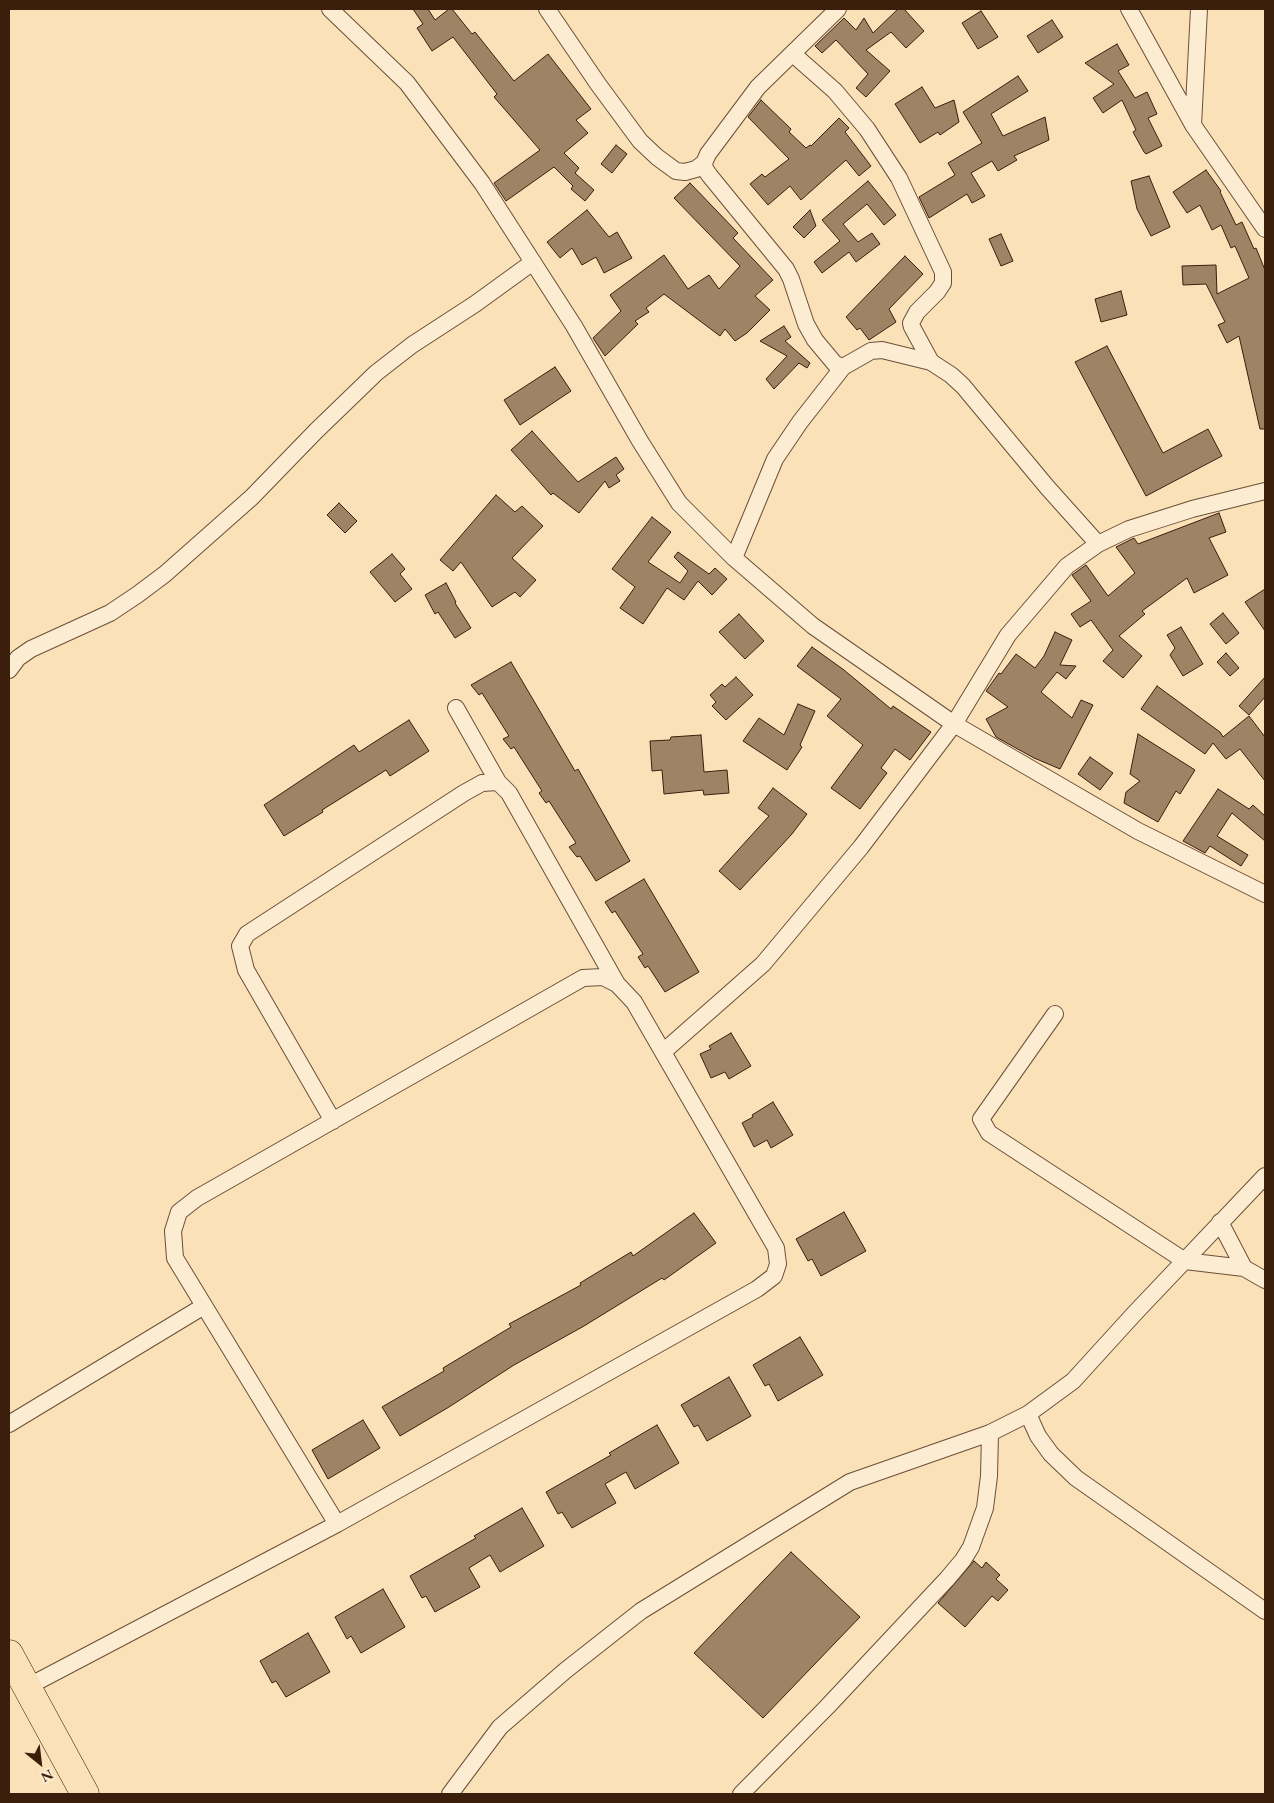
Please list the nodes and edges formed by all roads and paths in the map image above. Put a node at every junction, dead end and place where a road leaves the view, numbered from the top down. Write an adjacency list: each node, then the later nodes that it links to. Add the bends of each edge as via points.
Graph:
1 (330, 9): 10 (street, via 408,83 482,183)
2 (547, 9): 8 (street, via 598,84 651,152 676,171 692,171)
3 (838, 9): 6 (street)
4 (1129, 9): 7 (street)
5 (1199, 9): 7 (street)
6 (793, 54): 8 (street, via 758,87); 11 (street, via 835,90 867,129 899,178 943,272 937,292 911,323)
7 (1193, 125): 9 (street)
8 (704, 163): 12 (street, via 710,176 786,269 815,340 835,364)
9 (1265, 229)
10 (533, 262): 15 (street, via 679,503); 16 (street, via 376,373 252,497 165,574 110,613 31,649)
11 (931, 362): 12 (street, via 882,350 871,351); 14 (street, via 963,386)
12 (843, 367): 15 (street, via 775,459)
13 (1265, 491): 14 (street, via 1129,528)
14 (1098, 544): 18 (street, via 1067,566 1008,635)
15 (734, 558): 18 (street, via 813,626)
16 (9, 670)
17 (456, 708): 19 (street)
18 (954, 724): 20 (street, via 1138,831); 23 (street, via 861,847 763,964)
19 (498, 782): 21 (street, via 509,793); 24 (street, via 482,783 464,793 246,934 240,946 246,970)
20 (1265, 894)
21 (617, 984): 23 (street, via 634,1002); 24 (street, via 603,977 583,978)
22 (1055, 1014): 27 (street, via 981,1119 989,1133)
23 (663, 1052): 34 (street, via 776,1248 778,1264 774,1276 757,1289)
24 (332, 1121): 30 (street, via 197,1198 179,1212 173,1231 175,1258)
25 (1265, 1176): 26 (street)
26 (1220, 1222): 27 (street); 28 (street)
27 (1185, 1262): 28 (street); 31 (street, via 1073,1381)
28 (1244, 1268): 29 (street)
29 (1265, 1280)
30 (204, 1306): 32 (street); 34 (street)
31 (1028, 1414): 33 (street); 35 (street, via 1050,1454 1076,1478)
32 (9, 1424)
33 (990, 1433): 40 (street, via 850,1482 641,1611 500,1727); 41 (street, via 985,1508 963,1560 827,1707)
34 (337, 1524): 37 (street)
35 (1265, 1611)
36 (9, 1654): 37 (highway)
37 (18, 1688): 38 (highway); 39 (highway)
38 (67, 1794)
39 (85, 1794)
40 (450, 1794)
41 (741, 1794)

